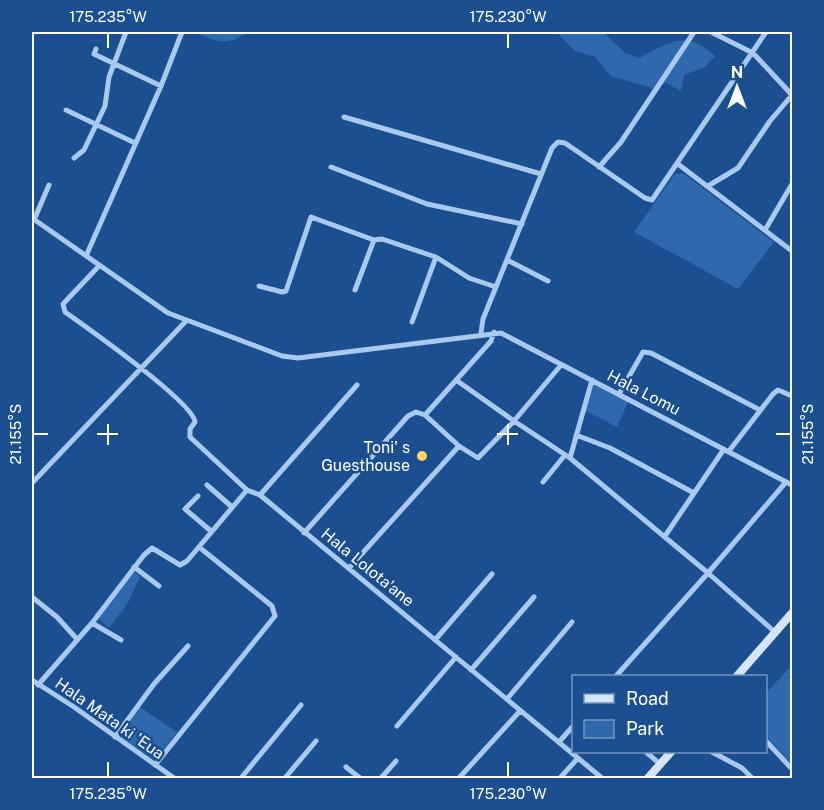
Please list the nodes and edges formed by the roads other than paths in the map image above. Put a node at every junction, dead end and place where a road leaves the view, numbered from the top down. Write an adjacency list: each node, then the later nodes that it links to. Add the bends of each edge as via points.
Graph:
1 (126, 32): 8 (street)
2 (182, 32): 9 (street)
3 (694, 32): 17 (street, via 621,142)
4 (711, 32): 7 (street)
5 (766, 32): 7 (street)
6 (96, 49): 8 (street, via 94,54)
7 (753, 53): 15 (street); 21 (street, via 792,95 738,168)
8 (115, 64): 9 (street); 12 (street, via 109,76 105,106)
9 (161, 86): 13 (street)
10 (66, 110): 12 (street)
11 (344, 117): 18 (street)
12 (95, 122): 13 (street); 14 (street, via 84,150)
13 (135, 143): 27 (street)
14 (75, 158)
15 (678, 164): 17 (street, via 652,200); 21 (street)
16 (331, 167): 23 (street, via 427,204)
17 (599, 167): 18 (street, via 566,143 558,142)
18 (541, 174): 23 (street)
19 (792, 184): 24 (street)
20 (49, 185): 22 (street)
21 (708, 186): 24 (street)
22 (33, 219): 27 (street, Hala Lomu)
23 (522, 224): 29 (street)
24 (765, 230): 26 (street)
25 (374, 240): 28 (street, via 382,239); 32 (street, via 311,217 286,291); 34 (street)
26 (792, 251)
27 (86, 256): 30 (street, Hala Lomu)
28 (436, 257): 33 (street, via 469,278); 36 (street)
29 (507, 260): 31 (street); 33 (street)
30 (98, 267): 35 (street, Hala Lomu); 40 (street, via 63,304 65,312)
31 (548, 281)
32 (259, 286)
33 (496, 287): 38 (street)
34 (355, 290)
35 (186, 321): 38 (street, Hala Lomu, via 282,356 298,358); 40 (street)
36 (412, 322)
37 (494, 332): 38 (street, Hala Lomu); 39 (street, Hala Lomu); 41 (street, via 491,341)
38 (482, 333)
39 (561, 365): 42 (street, Hala Lomu); 48 (street)
40 (141, 368): 54 (street); 57 (street, Hala Lolota'ane, via 194,416 190,437)
41 (456, 380): 47 (street); 48 (street)
42 (592, 380): 44 (street, Hala Lomu); 49 (street)
43 (357, 385): 59 (street)
44 (619, 394): 46 (street, via 643,352); 51 (street, Hala Lomu)
45 (792, 396): 46 (street, via 778,390)
46 (760, 410): 51 (street)
47 (425, 415): 50 (street); 63 (street, via 416,412 408,416)
48 (514, 421): 50 (street, via 478,458); 52 (street)
49 (576, 435): 52 (street); 58 (street, via 610,448)
50 (459, 446): 67 (street)
51 (727, 450): 55 (street, Hala Lomu); 58 (street)
52 (568, 456): 53 (street); 64 (street)
53 (543, 482)
54 (32, 483)
55 (789, 483): 68 (street)
56 (207, 485): 61 (street)
57 (247, 490): 59 (street, Hala Lolota'ane); 61 (street)
58 (694, 493): 64 (street)
59 (260, 495): 63 (street, Hala Lolota'ane)
60 (198, 496): 62 (street, via 186,509)
61 (232, 507): 62 (street)
62 (211, 531): 65 (street)
63 (304, 533): 67 (street, Hala Lolota'ane)
64 (665, 536): 68 (street)
65 (199, 547): 66 (street, via 180,565 152,548); 104 (street, via 272,606 275,616)
66 (134, 567): 70 (street); 75 (street)
67 (349, 568): 79 (street, Hala Lolota'ane)
68 (708, 573): 76 (street); 83 (street)
69 (492, 574): 79 (street)
70 (159, 586)
71 (32, 597): 77 (street)
72 (534, 597): 82 (street)
73 (792, 613): 76 (main road)
74 (572, 622): 87 (street)
75 (92, 623): 77 (street); 78 (street)
76 (776, 633): 84 (main road)
77 (76, 638): 86 (street)
78 (121, 640)
79 (435, 640): 81 (street, Hala Lolota'ane)
80 (188, 646): 92 (street)
81 (456, 657): 82 (street, Hala Lolota'ane); 90 (street)
82 (471, 669): 87 (street, Hala Lolota'ane)
83 (617, 675)
84 (738, 675)
85 (32, 680): 86 (street, Hala Mata ki 'Eua)
86 (38, 685): 92 (street, Hala Mata ki 'Eua)
87 (507, 699): 89 (street, Hala Lolota'ane)
88 (301, 705): 108 (street)
89 (520, 711): 94 (street, Hala Lolota'ane); 112 (street)
90 (397, 726)
91 (572, 726): 94 (street)
92 (115, 737): 104 (street, Hala Mata ki 'Eua)
93 (316, 741): 109 (street)
94 (559, 742): 96 (street, Hala Lolota'ane)
95 (767, 743): 106 (street)
96 (572, 753)
97 (572, 753): 101 (street, Hala Lolota'ane)
98 (647, 753): 103 (street)
99 (670, 753): 103 (main road)
100 (714, 753): 116 (street)
101 (578, 758): 113 (street); 114 (street, Hala Lolota'ane)
102 (396, 760): 111 (street)
103 (660, 764): 115 (main road)
104 (154, 765): 107 (street, Hala Mata ki 'Eua)
105 (346, 767): 110 (street)
106 (792, 770)
107 (174, 778)
108 (242, 778)
109 (285, 778)
110 (360, 778)
111 (381, 778)
112 (459, 778)
113 (560, 778)
114 (602, 778)
115 (648, 778)
116 (752, 778)

